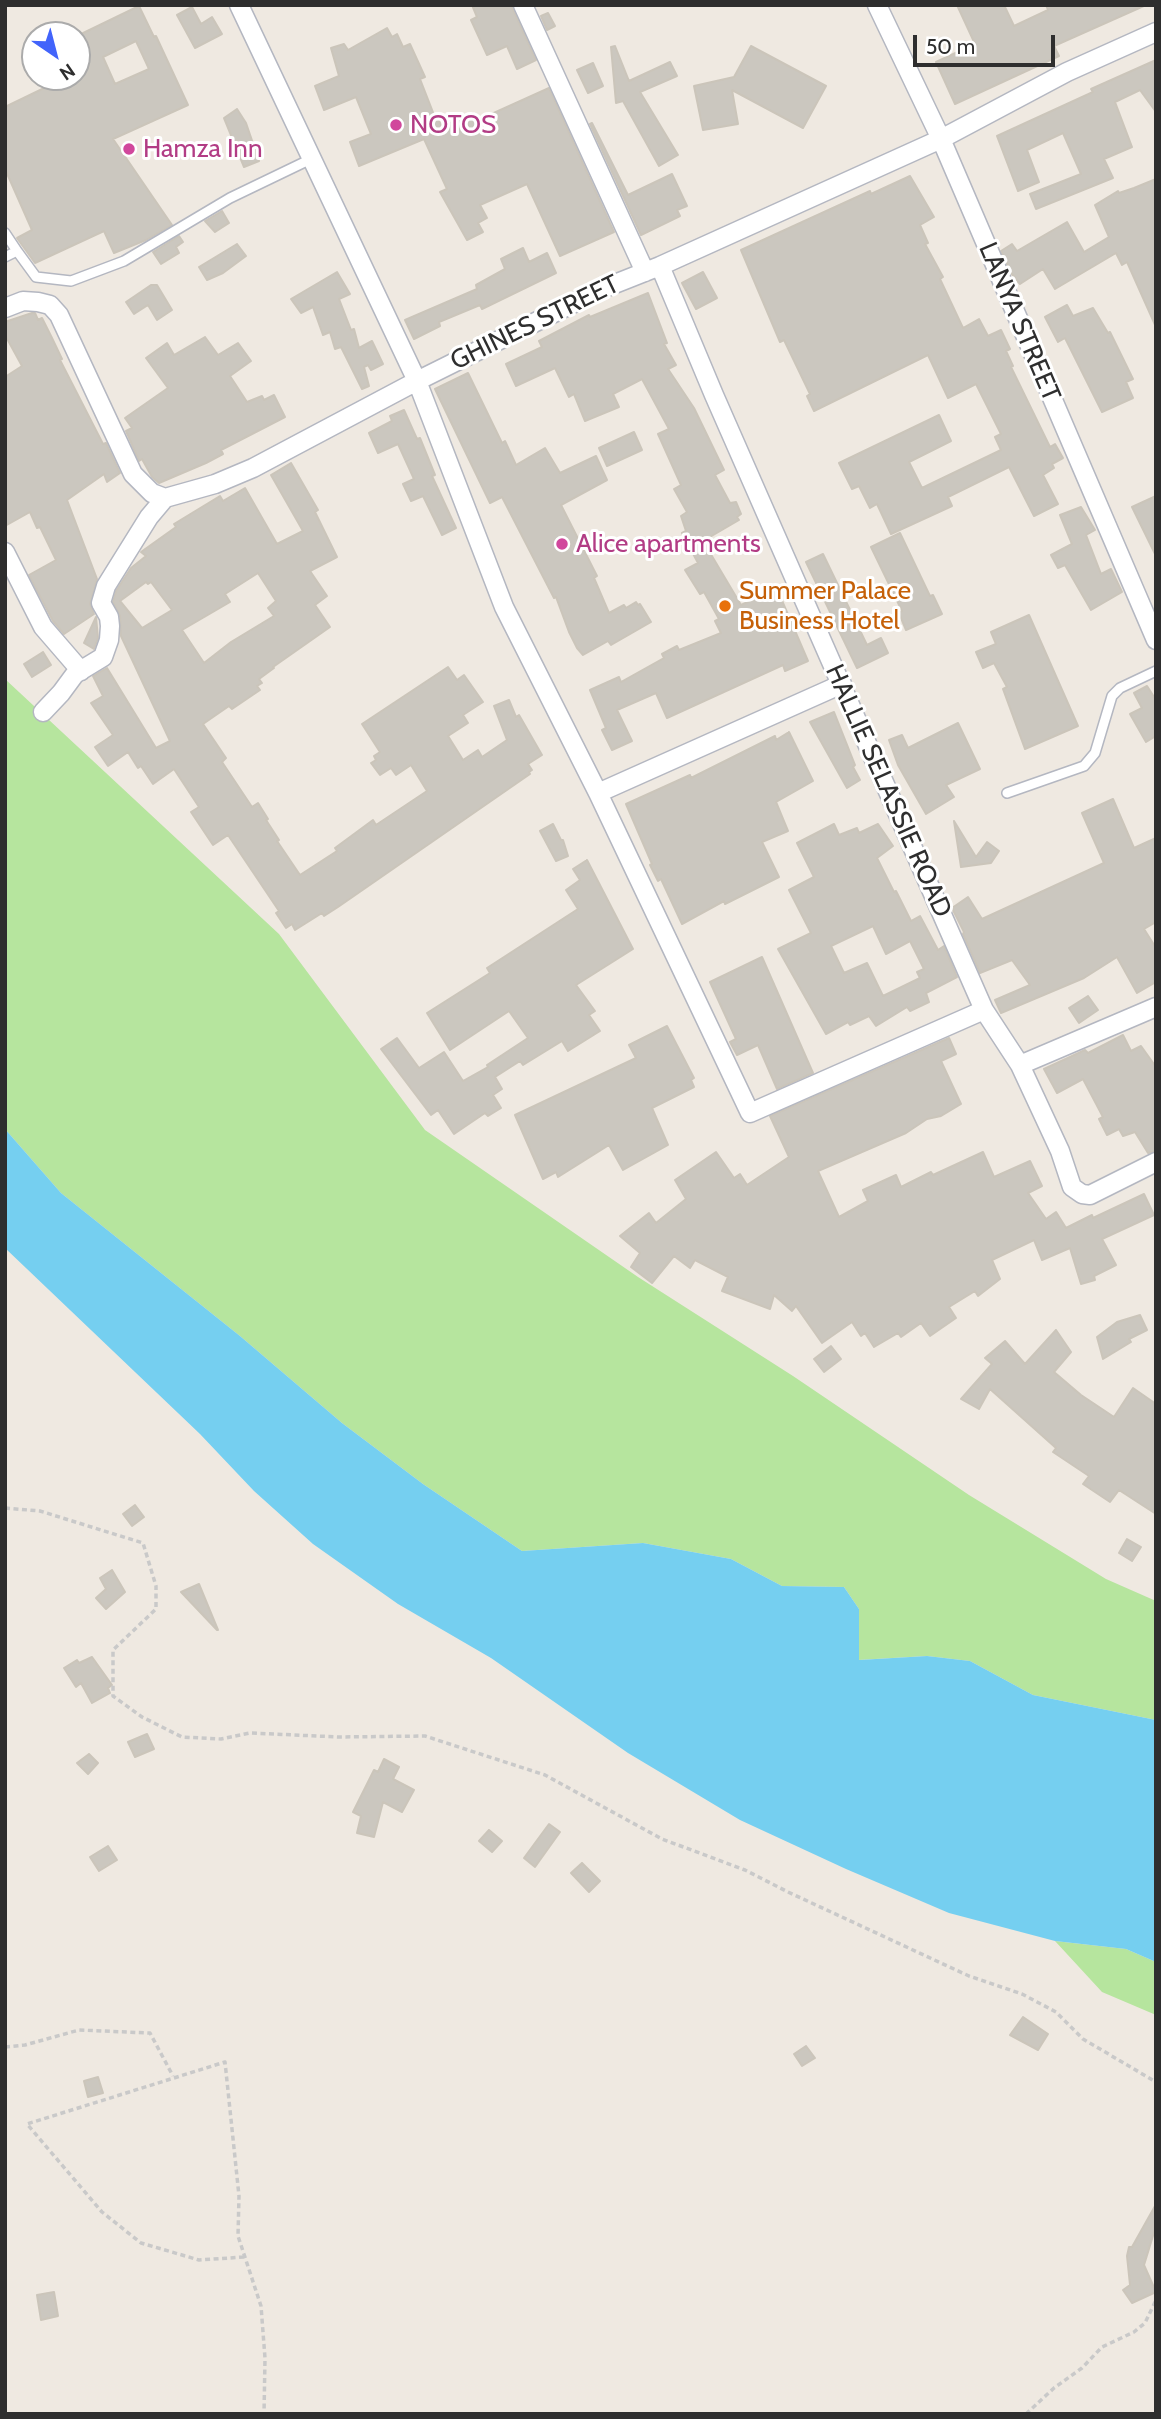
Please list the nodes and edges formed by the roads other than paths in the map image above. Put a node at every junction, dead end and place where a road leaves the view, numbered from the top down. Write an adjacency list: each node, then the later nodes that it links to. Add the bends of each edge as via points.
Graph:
1 (239, 5): 6 (street)
2 (523, 5): 10 (street, HALLIE SELASSIE ROAD)
3 (877, 5): 5 (street, LANYA STREET)
4 (1156, 32): 5 (street, GHINES STREET, via 1067,72)
5 (941, 139): 10 (street, GHINES STREET); 15 (street, LANYA STREET)
6 (311, 159): 8 (lane, via 230,198 124,261 71,281 36,277); 12 (street)
7 (5, 233): 8 (lane)
8 (17, 251): 9 (lane)
9 (5, 257)
10 (653, 269): 12 (street, GHINES STREET, via 602,289); 19 (street, HALLIE SELASSIE ROAD)
11 (5, 308): 13 (street, via 23,301 38,302 50,305 59,315 133,474 152,493)
12 (417, 380): 13 (street, GHINES STREET, via 253,468); 21 (street, via 504,607)
13 (165, 498): 17 (street, via 110,576 101,603 109,617 107,650 98,662)
14 (5, 552): 17 (street, via 43,627)
15 (1149, 608): 16 (street, LANYA STREET)
16 (1156, 640)
17 (81, 671): 20 (street)
18 (1156, 671): 22 (lane, via 1112,696 1095,752 1084,766)
19 (842, 684): 21 (street); 24 (street, HALLIE SELASSIE ROAD)
20 (43, 712)
21 (598, 793): 24 (street, via 750,1113)
22 (1007, 793)
23 (1156, 1007): 25 (street)
24 (984, 1010): 25 (street, HALLIE SELASSIE ROAD)
25 (1020, 1065): 26 (street, HALLIE SELASSIE ROAD, via 1076,1191 1090,1195)
26 (1156, 1162)

